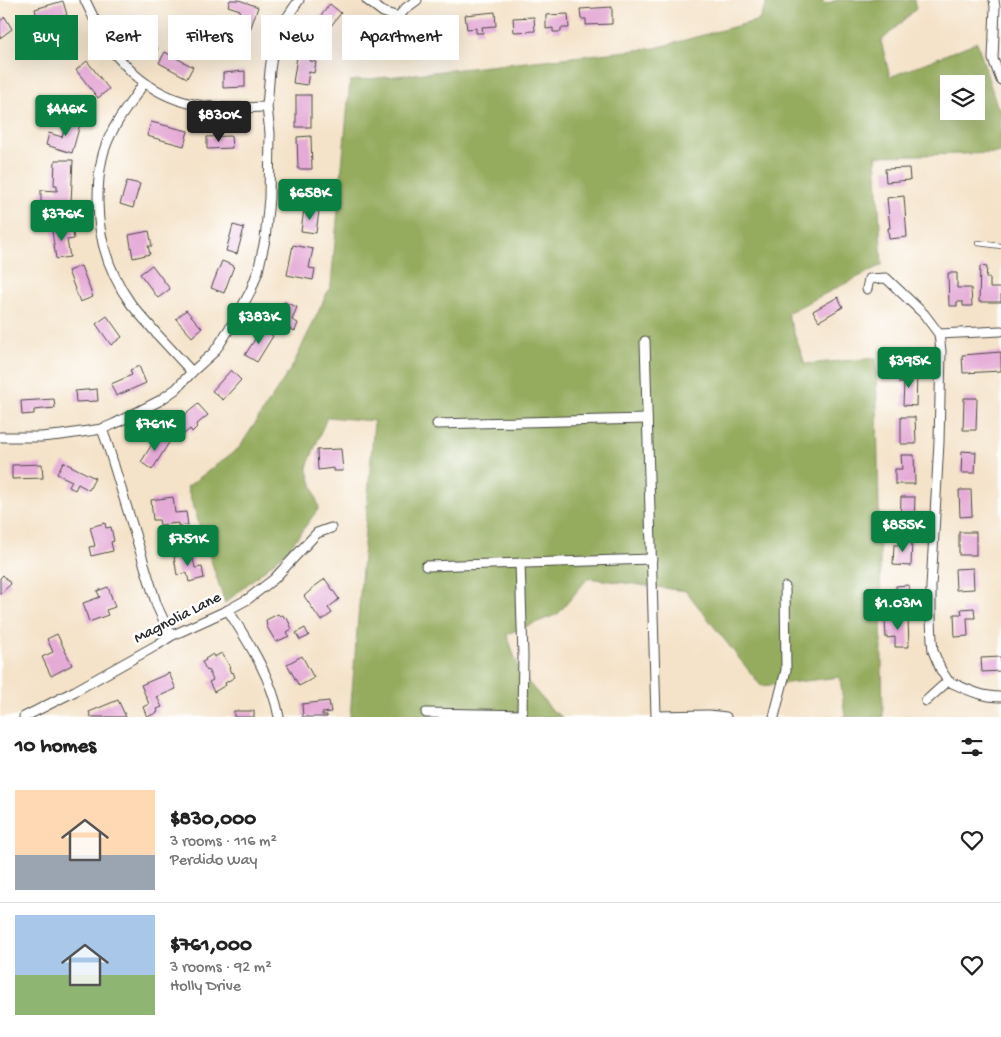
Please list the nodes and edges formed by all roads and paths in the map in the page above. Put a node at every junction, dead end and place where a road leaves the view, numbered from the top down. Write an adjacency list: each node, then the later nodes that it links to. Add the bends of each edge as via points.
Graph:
1 (85, 0): 9 (street, via 110,48)
2 (299, 0): 10 (street, via 286,19 273,49)
3 (367, 0): 6 (street)
4 (417, 0): 7 (street)
5 (994, 0): 8 (street, via 994,59)
6 (392, 15)
7 (400, 15)
8 (1001, 80)
9 (144, 83): 10 (street, via 188,104 227,109); 17 (street, via 119,119 105,148 98,189 102,241 111,268 132,306)
10 (267, 107): 17 (street, via 269,198 258,271 242,309 219,345)
11 (978, 243): 12 (lane)
12 (1001, 246)
13 (867, 289): 15 (street, via 869,279 886,278 924,314)
14 (1001, 331): 15 (street)
15 (939, 334): 29 (street, via 939,442 931,611 933,650)
16 (645, 341): 18 (street)
17 (192, 372): 20 (street, via 168,395)
18 (647, 419): 19 (street); 23 (street)
19 (437, 424)
20 (102, 429): 21 (street, via 48,436); 28 (street, via 157,606)
21 (0, 437)
22 (331, 528): 27 (street, Magnolia Lane, via 317,533 274,579)
23 (652, 560): 24 (street); 36 (street)
24 (520, 563): 25 (street); 33 (street)
25 (426, 566)
26 (785, 587): 38 (street, via 786,670)
27 (228, 610): 28 (street, Magnolia Lane); 35 (street, via 266,676)
28 (171, 636): 34 (street, Magnolia Lane)
29 (948, 681): 30 (street, via 980,695); 31 (street)
30 (1001, 697)
31 (926, 701)
32 (426, 713): 33 (street)
33 (522, 716)
34 (24, 717)
35 (279, 717)
36 (656, 717): 37 (street)
37 (726, 717)
38 (774, 717)

